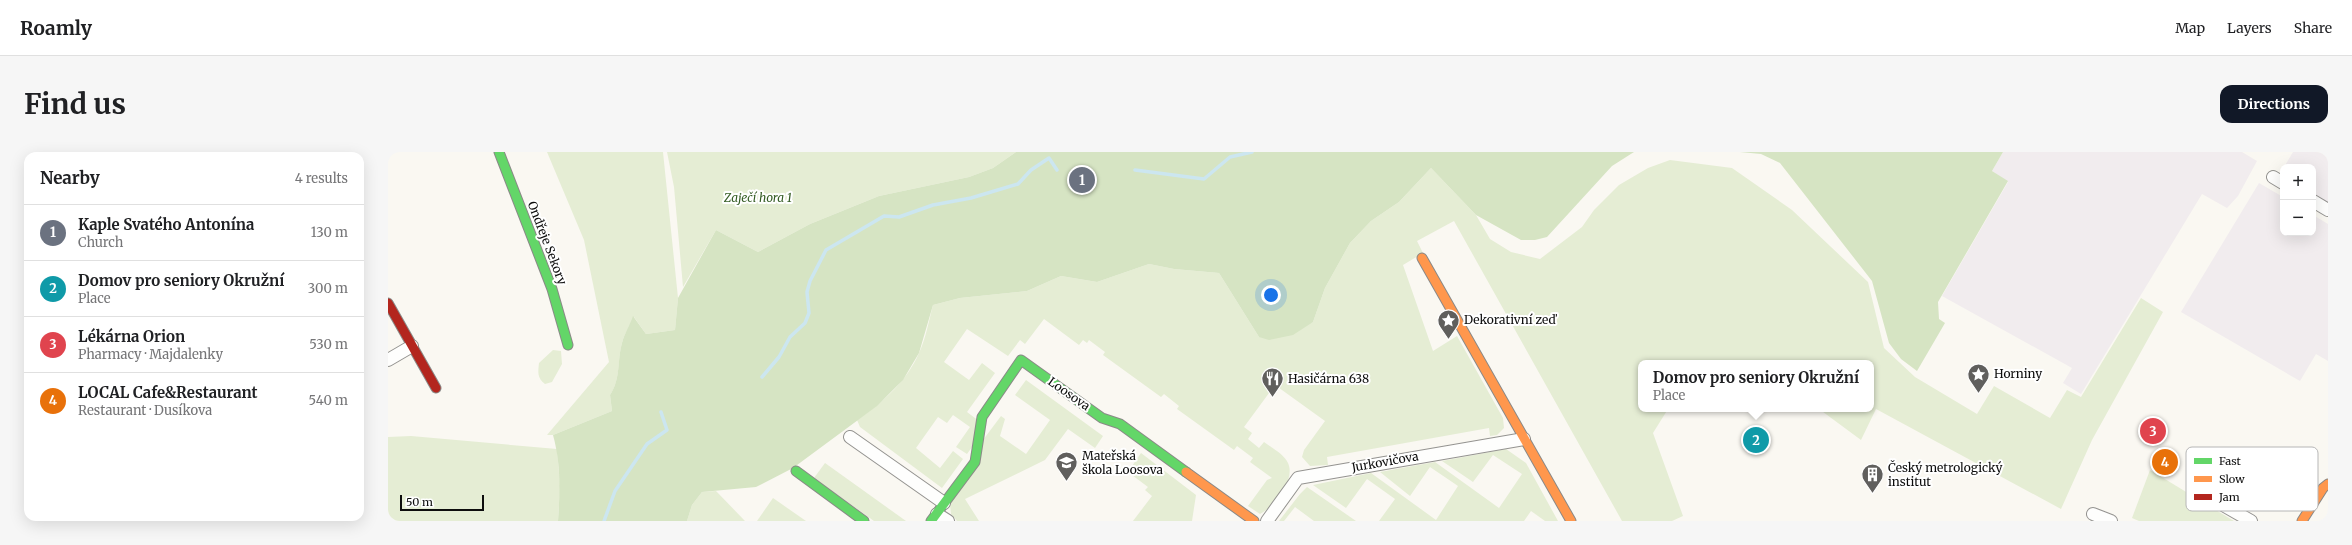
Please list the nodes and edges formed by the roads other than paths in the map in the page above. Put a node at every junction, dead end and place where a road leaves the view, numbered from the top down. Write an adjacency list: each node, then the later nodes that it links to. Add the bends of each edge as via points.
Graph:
1 (499, 152): 6 (street, Ondřeje Sekory, via 552,289)
2 (2316, 203): 3 (street)
3 (2328, 210)
4 (1422, 258): 11 (street)
5 (388, 303): 7 (street)
6 (568, 345)
7 (412, 346): 8 (street); 9 (street)
8 (388, 360)
9 (436, 388)
10 (850, 437): 15 (street)
11 (1524, 439): 23 (street, Jurkovičova, via 1298,478); 24 (street)
12 (796, 471): 20 (street)
13 (2328, 484): 14 (street)
14 (2318, 496)
15 (944, 503): 19 (street, Loosova); 22 (street, Loosova, via 974,462 982,417 1021,360 1102,418 1120,424)
16 (2234, 511): 26 (street)
17 (2308, 511): 27 (street)
18 (2093, 514): 25 (street)
19 (934, 517): 21 (street, Loosova)
20 (864, 521)
21 (948, 521)
22 (1254, 521)
23 (1267, 521)
24 (1571, 521)
25 (2111, 521)
26 (2251, 521)
27 (2302, 521)

